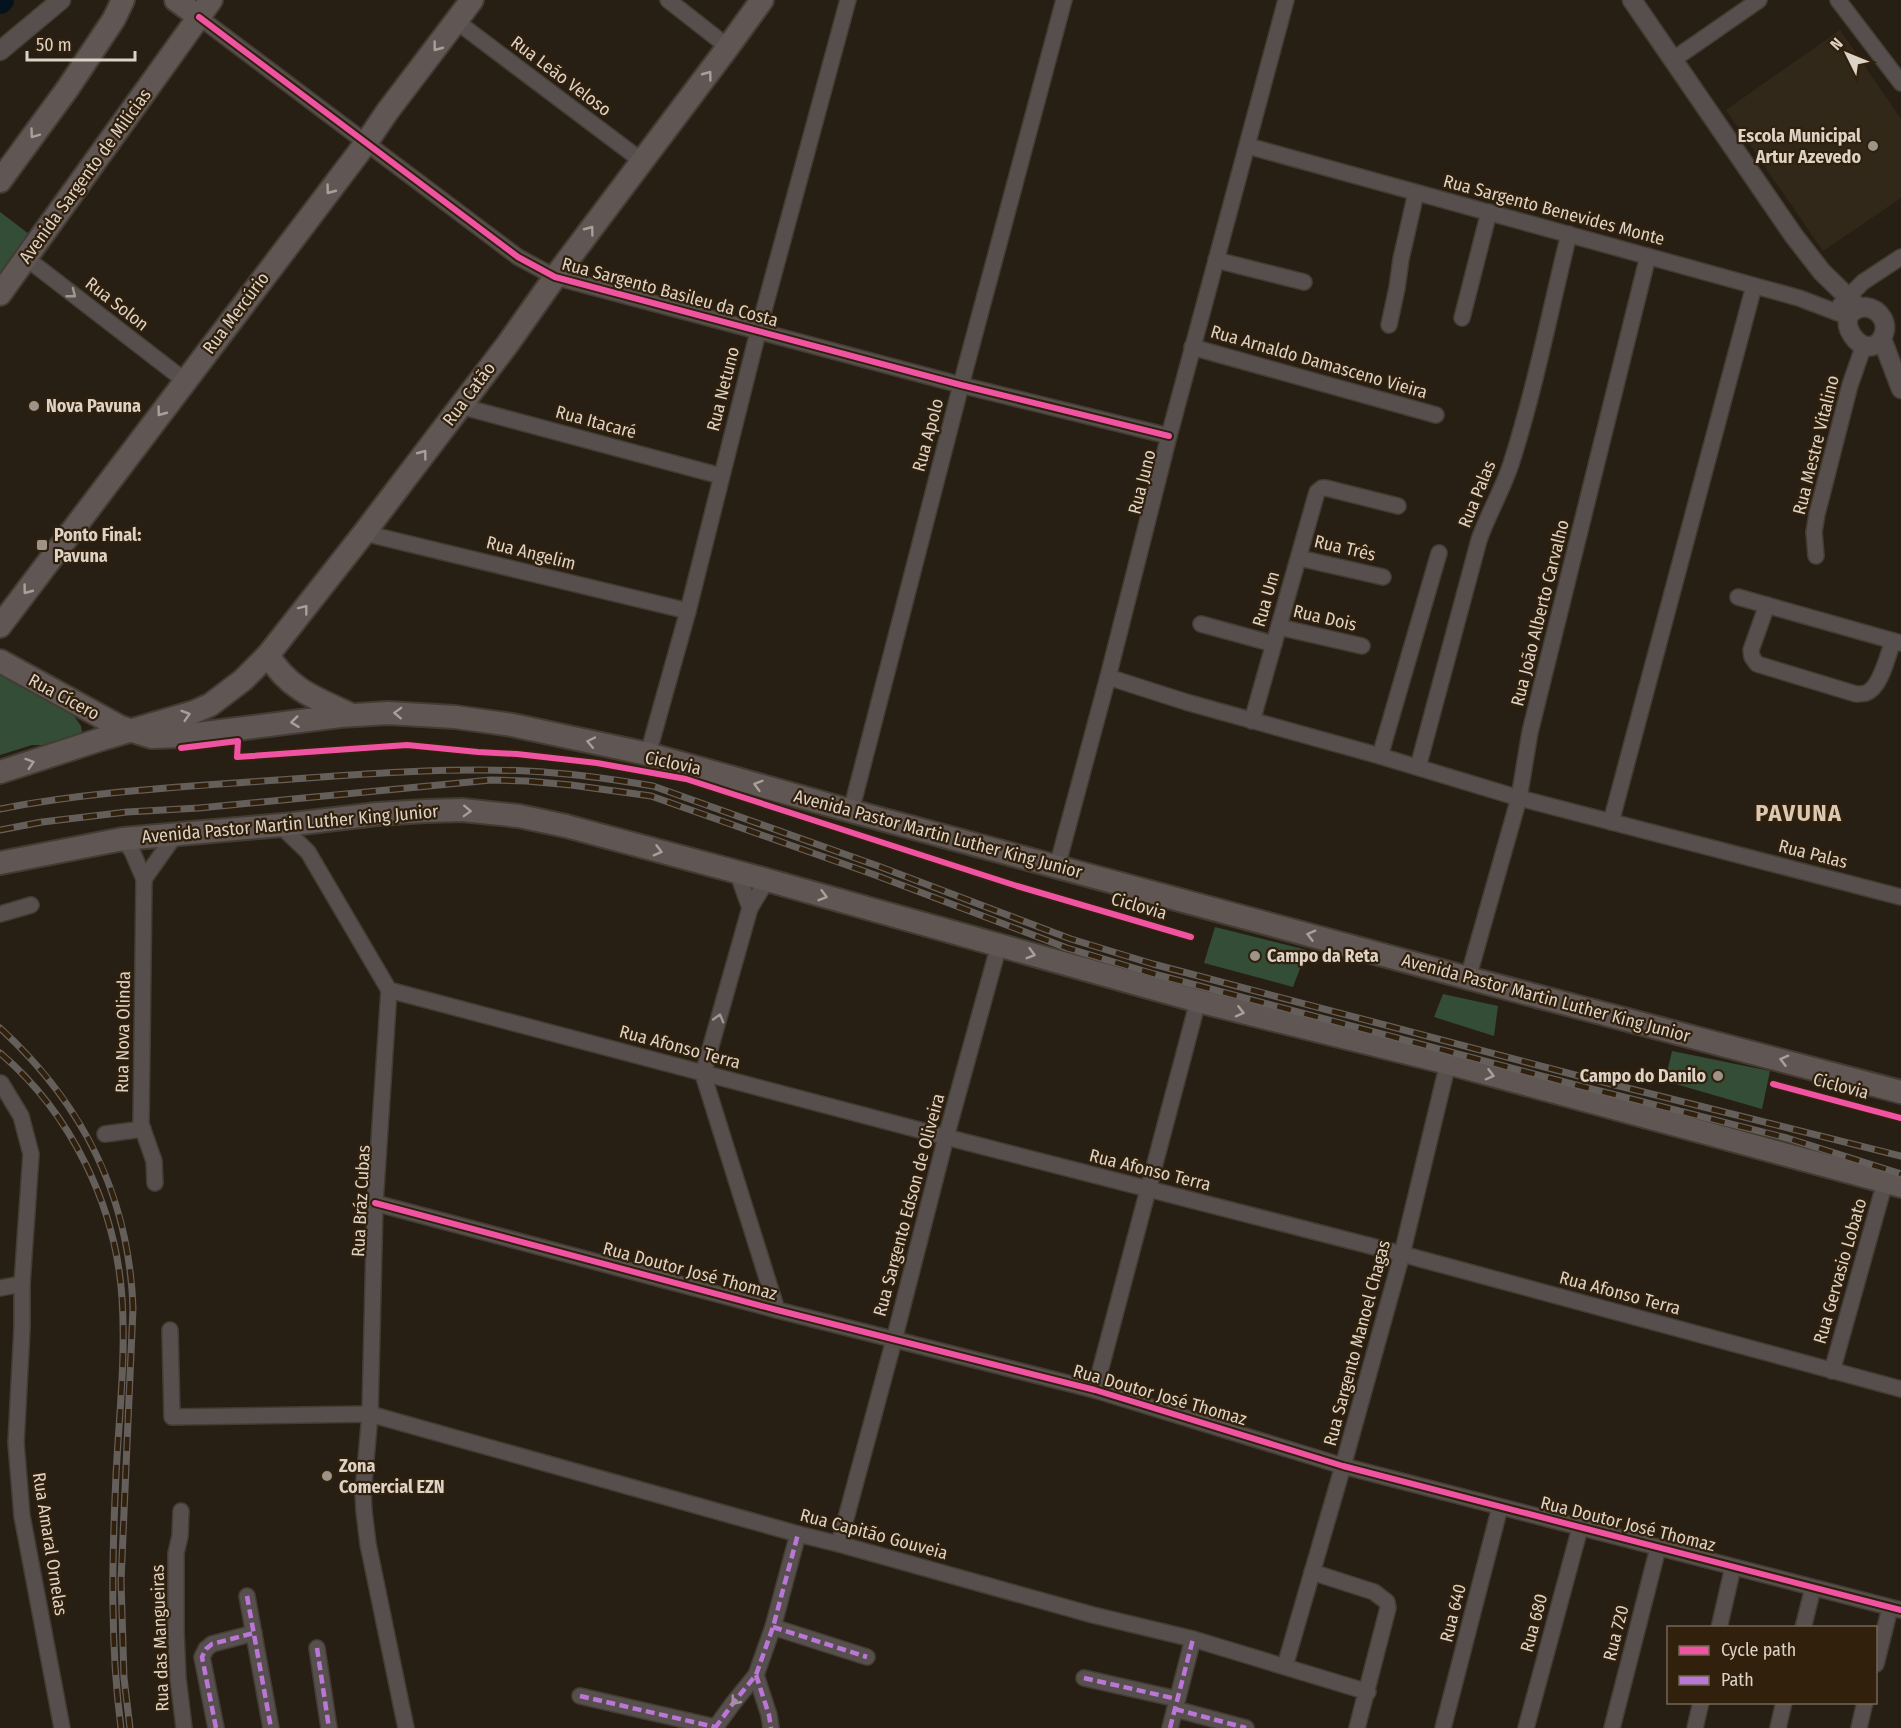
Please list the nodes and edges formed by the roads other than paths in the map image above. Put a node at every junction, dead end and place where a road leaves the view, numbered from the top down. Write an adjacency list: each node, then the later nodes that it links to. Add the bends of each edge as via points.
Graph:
1 (62, 0): 16 (street)
2 (123, 0): 22 (main road, one-way to 22, via 68,88)
3 (176, 0): 13 (main road)
4 (472, 0): 14 (main road, Rua Mercúrio)
5 (668, 0): 15 (street)
6 (762, 0): 15 (main road, Rua Catão)
7 (848, 0): 38 (street, Rua Netuno)
8 (1064, 0): 42 (street, Rua Apolo)
9 (1286, 0): 20 (street, Rua Juno)
10 (1632, 0): 17 (street)
11 (1759, 0): 17 (street)
12 (1838, 0): 18 (street)
13 (205, 9): 19 (street, Rua Sargento Basileu da Costa); 28 (main road, Avenida Sargento de Milícias)
14 (456, 21): 19 (main road, Rua Mercúrio, one-way to 19); 21 (street, Rua Leão Veloso)
15 (729, 47): 21 (main road, Rua Catão, one-way to 15)
16 (0, 51)
17 (1674, 59): 34 (street)
18 (1901, 83)
19 (366, 143): 30 (street, Rua Sargento Basileu da Costa, via 518,257); 41 (main road, Rua Mercúrio, one-way to 41)
20 (1248, 146): 23 (street, Rua Sargento Benevides Monte); 29 (street, Rua Juno)
21 (642, 161): 30 (main road, Rua Catão, one-way to 21)
22 (0, 181)
23 (1416, 193): 24 (street, Rua Sargento Benevides Monte); 36 (street)
24 (1489, 212): 25 (street, Rua Sargento Benevides Monte); 35 (street)
25 (1569, 234): 26 (street, Rua Sargento Benevides Monte); 71 (street, Rua Palas, via 1519,438 1479,540)
26 (1648, 256): 32 (street, Rua Sargento Benevides Monte); 73 (street, Rua João Alberto Carvalho, via 1530,732)
27 (1901, 257): 34 (street, via 1863,282)
28 (26, 258): 33 (main road, Avenida Sargento de Milícias); 41 (street, Rua Solon, one-way to 41)
29 (1216, 260): 31 (street); 40 (street, Rua Juno)
30 (555, 277): 38 (street, Rua Sargento Basileu da Costa); 44 (main road, Rua Catão)
31 (1304, 282)
32 (1754, 286): 34 (street, Rua Sargento Benevides Monte); 76 (street)
33 (0, 294)
34 (1847, 308): 37 (street, via 1878,311); 39 (street, via 1849,331)
35 (1462, 318)
36 (1389, 325)
37 (1889, 329): 39 (street, via 1878,343); 43 (street)
38 (758, 332): 42 (street, Rua Sargento Basileu da Costa); 47 (street, Rua Netuno)
39 (1864, 345): 51 (street, Rua Mestre Vitalino, via 1816,514)
40 (1192, 347): 45 (street, Rua Arnaldo Damasceno Vieira); 46 (street, Rua Juno)
41 (184, 381): 58 (main road, Rua Mercúrio, one-way to 58)
42 (961, 385): 46 (street, Rua Sargento Basileu da Costa); 74 (street, Rua Apolo)
43 (1901, 389)
44 (460, 406): 47 (street, Rua Itacaré); 49 (main road, Rua Catão, one-way to 44)
45 (1436, 415)
46 (1169, 436): 65 (street, Rua Juno)
47 (721, 476): 56 (street, Rua Netuno)
48 (1398, 506): 52 (street, Rua Um, via 1326,488 1320,490)
49 (364, 533): 56 (street, Rua Angelim); 63 (main road, Rua Catão, one-way to 49)
50 (1439, 553): 70 (street)
51 (1816, 556)
52 (1299, 558): 53 (street, Rua Três); 59 (street, Rua Um)
53 (1383, 577)
54 (1738, 597): 55 (street)
55 (1767, 605): 60 (street); 60 (street, via 1751,650 1757,664 1856,694 1873,688)
56 (688, 611): 69 (street, Rua Netuno)
57 (1202, 624): 61 (street)
58 (0, 626)
59 (1279, 627): 61 (street, Rua Um); 62 (street, Rua Dois)
60 (1897, 642)
61 (1274, 644): 67 (street, Rua Um)
62 (1362, 646)
63 (268, 655): 66 (main road, via 294,686); 68 (main road, Rua Catão, one-way to 63, via 210,705)
64 (0, 661): 68 (main road, Rua Cícero)
65 (1108, 677): 67 (street, Rua Palas); 82 (street, Rua Juno)
66 (353, 716): 68 (main road, Avenida Pastor Martin Luther King Junior, one-way to 68, via 161,738); 69 (main road, Avenida Pastor Martin Luther King Junior, one-way to 66, via 513,725 455,717 388,713)
67 (1252, 721): 70 (street, Rua Palas)
68 (129, 731): 72 (main road, one-way to 68)
69 (648, 754): 74 (main road, Avenida Pastor Martin Luther King Junior, one-way to 69)
70 (1380, 756): 71 (street, Rua Palas)
71 (1418, 767): 73 (street, Rua Palas)
72 (0, 772)
73 (1519, 798): 76 (street, Rua Palas); 91 (street, Rua João Alberto Carvalho)
74 (851, 811): 82 (main road, Avenida Pastor Martin Luther King Junior)
75 (304, 822): 77 (main road, Avenida Pastor Martin Luther King Junior); 80 (street); 83 (main road, Avenida Pastor Martin Luther King Junior, one-way to 83, via 426,811 487,812 566,826)
76 (1611, 822): 86 (street, Rua Palas)
77 (280, 825): 78 (main road, Avenida Pastor Martin Luther King Junior); 80 (street)
78 (177, 834): 79 (main road, Avenida Pastor Martin Luther King Junior); 84 (street)
79 (123, 839): 81 (main road, Avenida Pastor Martin Luther King Junior); 84 (street, Rua Nova Olinda)
80 (308, 852): 92 (street)
81 (0, 863)
82 (1057, 867): 91 (main road, Avenida Pastor Martin Luther King Junior, one-way to 82)
83 (737, 872): 85 (main road, Avenida Pastor Martin Luther King Junior); 88 (street)
84 (144, 879): 98 (street, Rua Nova Olinda)
85 (767, 880): 88 (street); 90 (main road, Avenida Pastor Martin Luther King Junior, one-way to 90)
86 (1901, 897)
87 (31, 905): 89 (street)
88 (750, 908): 95 (street, one-way to 88)
89 (0, 914)
90 (999, 945): 93 (main road, Avenida Pastor Martin Luther King Junior, one-way to 93); 100 (street, Rua Sargento Edson de Oliveira)
91 (1468, 978): 97 (main road, Avenida Pastor Martin Luther King Junior, one-way to 91)
92 (389, 990): 95 (street, Rua Afonso Terra); 104 (street, Rua Bráz Cubas)
93 (1198, 1001): 94 (main road, Avenida Pastor Martin Luther King Junior, one-way to 94); 103 (street)
94 (1448, 1063): 102 (main road, Avenida Pastor Martin Luther King Junior, one-way to 102); 105 (street, Rua Sargento Manoel Chagas)
95 (703, 1074): 100 (street, Rua Afonso Terra); 108 (street)
96 (1, 1083): 106 (street, Rua Amaral Ornelas, via 21,1116 31,1154)
97 (1901, 1092)
98 (143, 1129): 99 (street); 101 (street, Rua Nova Olinda, via 154,1161)
99 (105, 1134)
100 (945, 1137): 103 (street, Rua Afonso Terra); 110 (street, Rua Sargento Edson de Oliveira)
101 (155, 1183)
102 (1893, 1184): 111 (street, Rua Gervasio Lobato)
103 (1148, 1190): 105 (street, Rua Afonso Terra); 113 (street)
104 (375, 1203): 108 (street, Rua Doutor José Thomaz); 114 (street, Rua Bráz Cubas)
105 (1402, 1254): 111 (street, Rua Afonso Terra); 115 (street, Rua Sargento Manoel Chagas)
106 (22, 1284): 107 (street); 145 (street, Rua Amaral Ornelas, via 16,1443 22,1516)
107 (0, 1288)
108 (777, 1310): 110 (street, Rua Doutor José Thomaz)
109 (170, 1330): 114 (street, via 172,1417)
110 (894, 1340): 113 (street, Rua Doutor José Thomaz); 120 (street, Rua Sargento Edson de Oliveira)
111 (1832, 1371): 112 (street, Rua Afonso Terra)
112 (1901, 1389)
113 (1095, 1390): 115 (street, Rua Doutor José Thomaz)
114 (370, 1414): 119 (street, Rua Capitão Gouveia); 150 (street, Rua Bráz Cubas, via 363,1493 365,1527)
115 (1343, 1466): 116 (street, Rua Doutor José Thomaz); 123 (street, Rua Sargento Manoel Chagas)
116 (1500, 1507): 118 (street, Rua Doutor José Thomaz); 156 (street, Rua 640)
117 (181, 1511): 146 (street, Rua das Mangueiras, via 176,1553 176,1632)
118 (1580, 1528): 121 (street, Rua Doutor José Thomaz); 157 (street, Rua 680)
119 (798, 1534): 120 (street, Rua Capitão Gouveia); 129 (street)
120 (838, 1544): 131 (street, Rua Capitão Gouveia)
121 (1658, 1548): 122 (street, Rua Doutor José Thomaz); 144 (street, Rua 720)
122 (1733, 1567): 124 (street, Rua Doutor José Thomaz); 127 (street)
123 (1312, 1572): 135 (street, Rua Sargento Manoel Chagas); 138 (street, via 1374,1592 1387,1602)
124 (1813, 1588): 126 (street, Rua Doutor José Thomaz); 128 (street)
125 (247, 1596): 130 (street)
126 (1896, 1609): 134 (street)
127 (1719, 1626)
128 (1804, 1626)
129 (773, 1627): 133 (street); 136 (street)
130 (254, 1633): 147 (street, via 212,1644 202,1657); 148 (street)
131 (1193, 1639): 135 (street, Rua Capitão Gouveia); 140 (street)
132 (317, 1648): 149 (street)
133 (867, 1657)
134 (1877, 1659)
135 (1285, 1666): 138 (street, Rua Capitão Gouveia)
136 (756, 1675): 151 (street, one-way to 151); 152 (street)
137 (1084, 1678): 140 (street)
138 (1368, 1692): 155 (street)
139 (580, 1696): 151 (street)
140 (1176, 1704): 153 (street); 154 (street)
141 (1701, 1704): 158 (street)
142 (1784, 1704): 159 (street)
143 (1864, 1704): 160 (street)
144 (1614, 1727)
145 (62, 1728)
146 (184, 1728)
147 (216, 1728)
148 (271, 1728)
149 (329, 1728)
150 (406, 1728)
151 (715, 1728)
152 (771, 1728)
153 (1170, 1728)
154 (1246, 1728)
155 (1357, 1728)
156 (1443, 1728)
157 (1526, 1728)
158 (1695, 1728)
159 (1778, 1728)
160 (1858, 1728)

